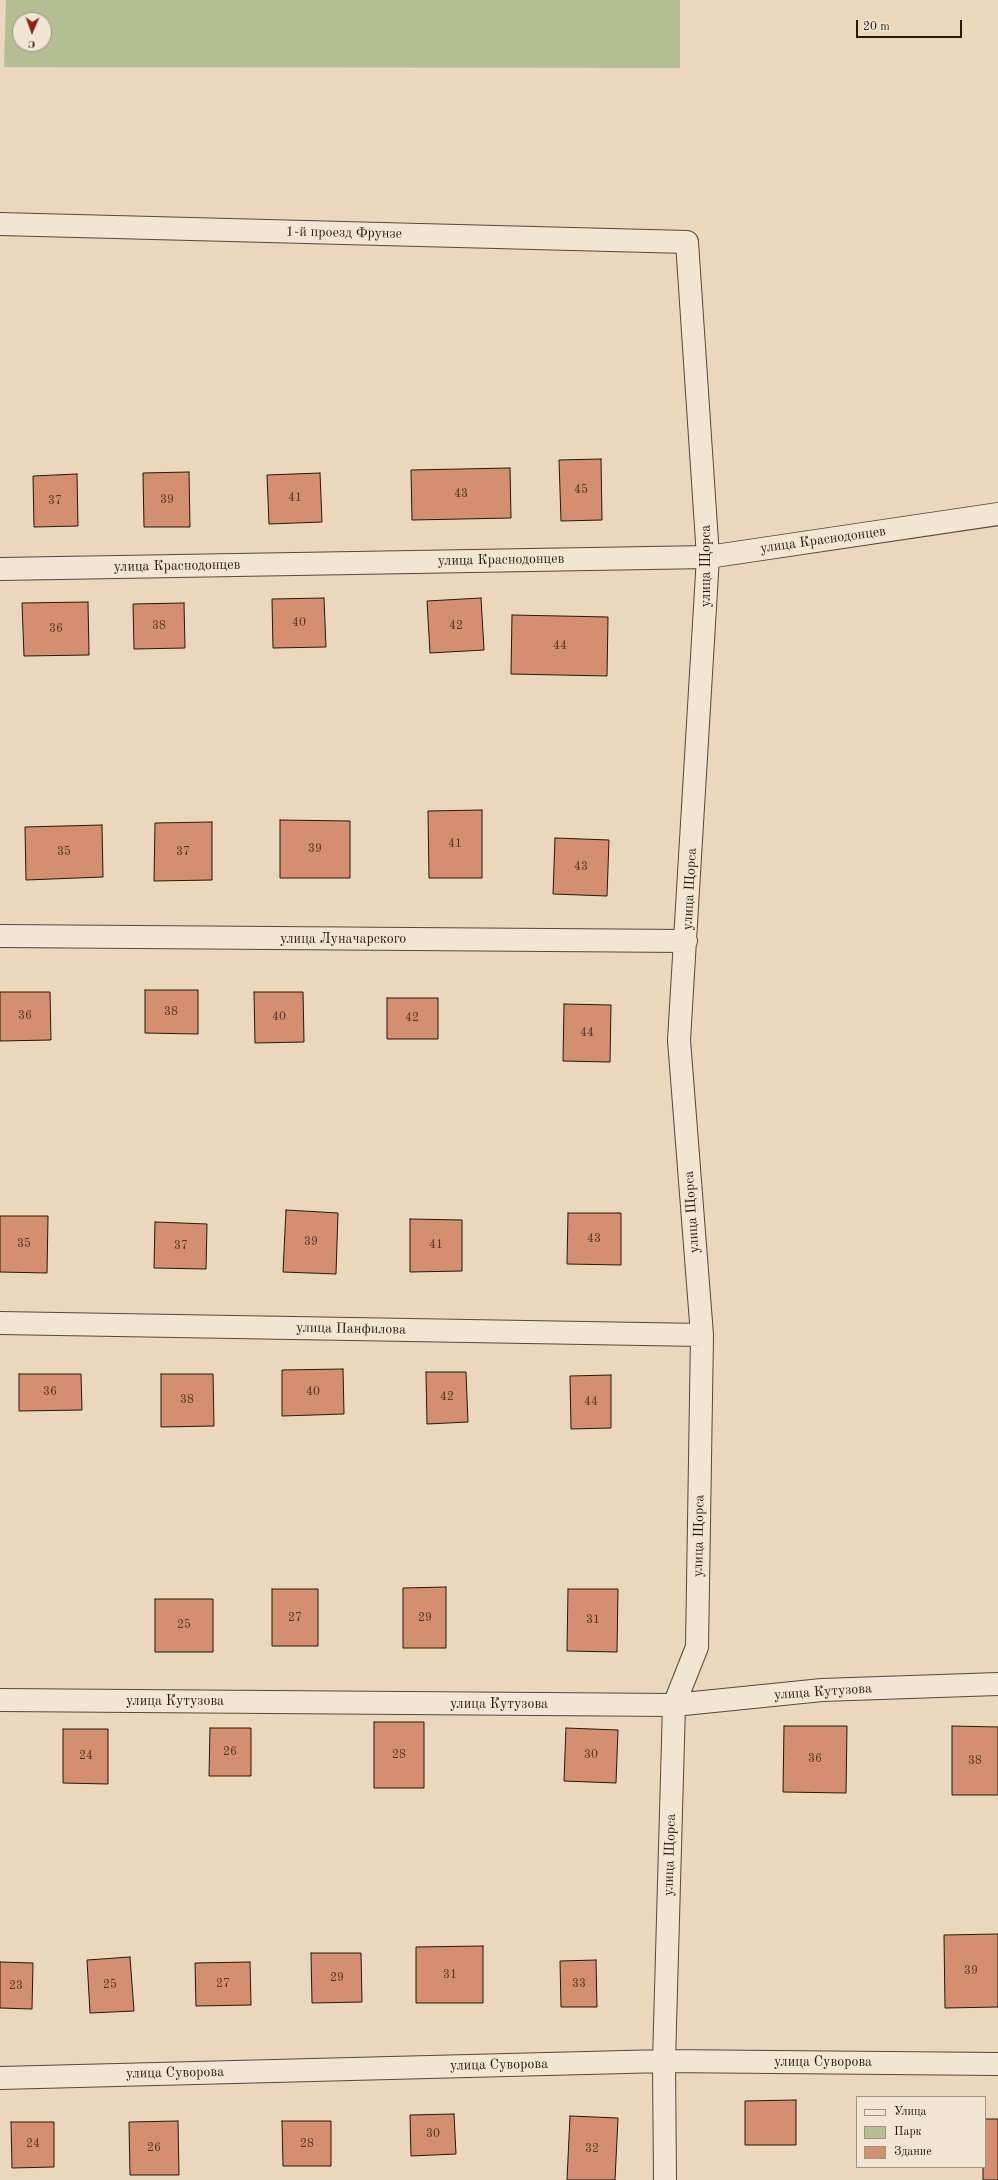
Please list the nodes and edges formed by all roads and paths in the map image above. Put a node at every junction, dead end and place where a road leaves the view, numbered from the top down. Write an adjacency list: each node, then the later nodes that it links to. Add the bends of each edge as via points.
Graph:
1 (0, 224): 2 (street, 1-й проезд Фрунзе)
2 (687, 242): 4 (street, улица Щорса)
3 (998, 514): 4 (street, улица Краснодонцев)
4 (708, 557): 5 (street, улица Краснодонцев); 7 (street, улица Щорса)
5 (0, 569)
6 (0, 936): 7 (street, улица Луначарского)
7 (686, 941): 9 (street, улица Щорса, via 679,1040)
8 (0, 1323): 9 (street, улица Панфилова)
9 (702, 1335): 12 (street, улица Щорса, via 697,1646)
10 (998, 1684): 12 (street, улица Кутузова, via 822,1690)
11 (0, 1700): 12 (street, улица Кутузова)
12 (674, 1705): 13 (street, улица Щорса)
13 (664, 2061): 14 (street, улица Суворова); 15 (street, улица Суворова); 16 (street, улица Щорса)
14 (998, 2064)
15 (0, 2078)
16 (665, 2180)

